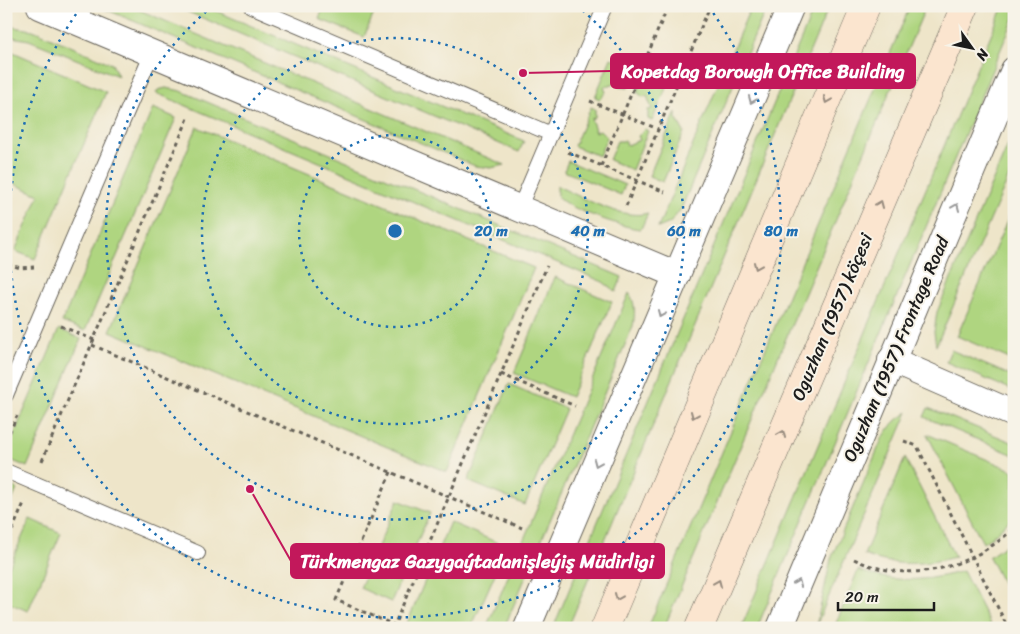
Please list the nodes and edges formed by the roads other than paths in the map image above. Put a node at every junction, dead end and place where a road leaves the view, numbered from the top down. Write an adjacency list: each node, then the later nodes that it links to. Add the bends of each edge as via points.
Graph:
1 (40, 6): 7 (street)
2 (251, 6): 9 (lane)
3 (605, 6): 9 (lane)
4 (791, 6): 11 (street, one-way to 11)
5 (866, 6): 18 (main road, one-way to 18)
6 (965, 6): 19 (main road, Oguzhan (1957) köçesi, one-way to 6)
7 (152, 54): 10 (street); 13 (lane)
8 (1014, 70): 12 (street, Oguzhan (1957) Frontage Road, one-way to 8)
9 (551, 134): 10 (lane)
10 (519, 208): 11 (street)
11 (677, 275): 17 (street, one-way to 17)
12 (891, 360): 14 (street); 20 (street, Oguzhan (1957) Frontage Road, one-way to 12)
13 (6, 395)
14 (1014, 414)
15 (6, 471): 16 (lane)
16 (198, 553)
17 (527, 628)
18 (605, 628)
19 (699, 628)
20 (780, 628)

